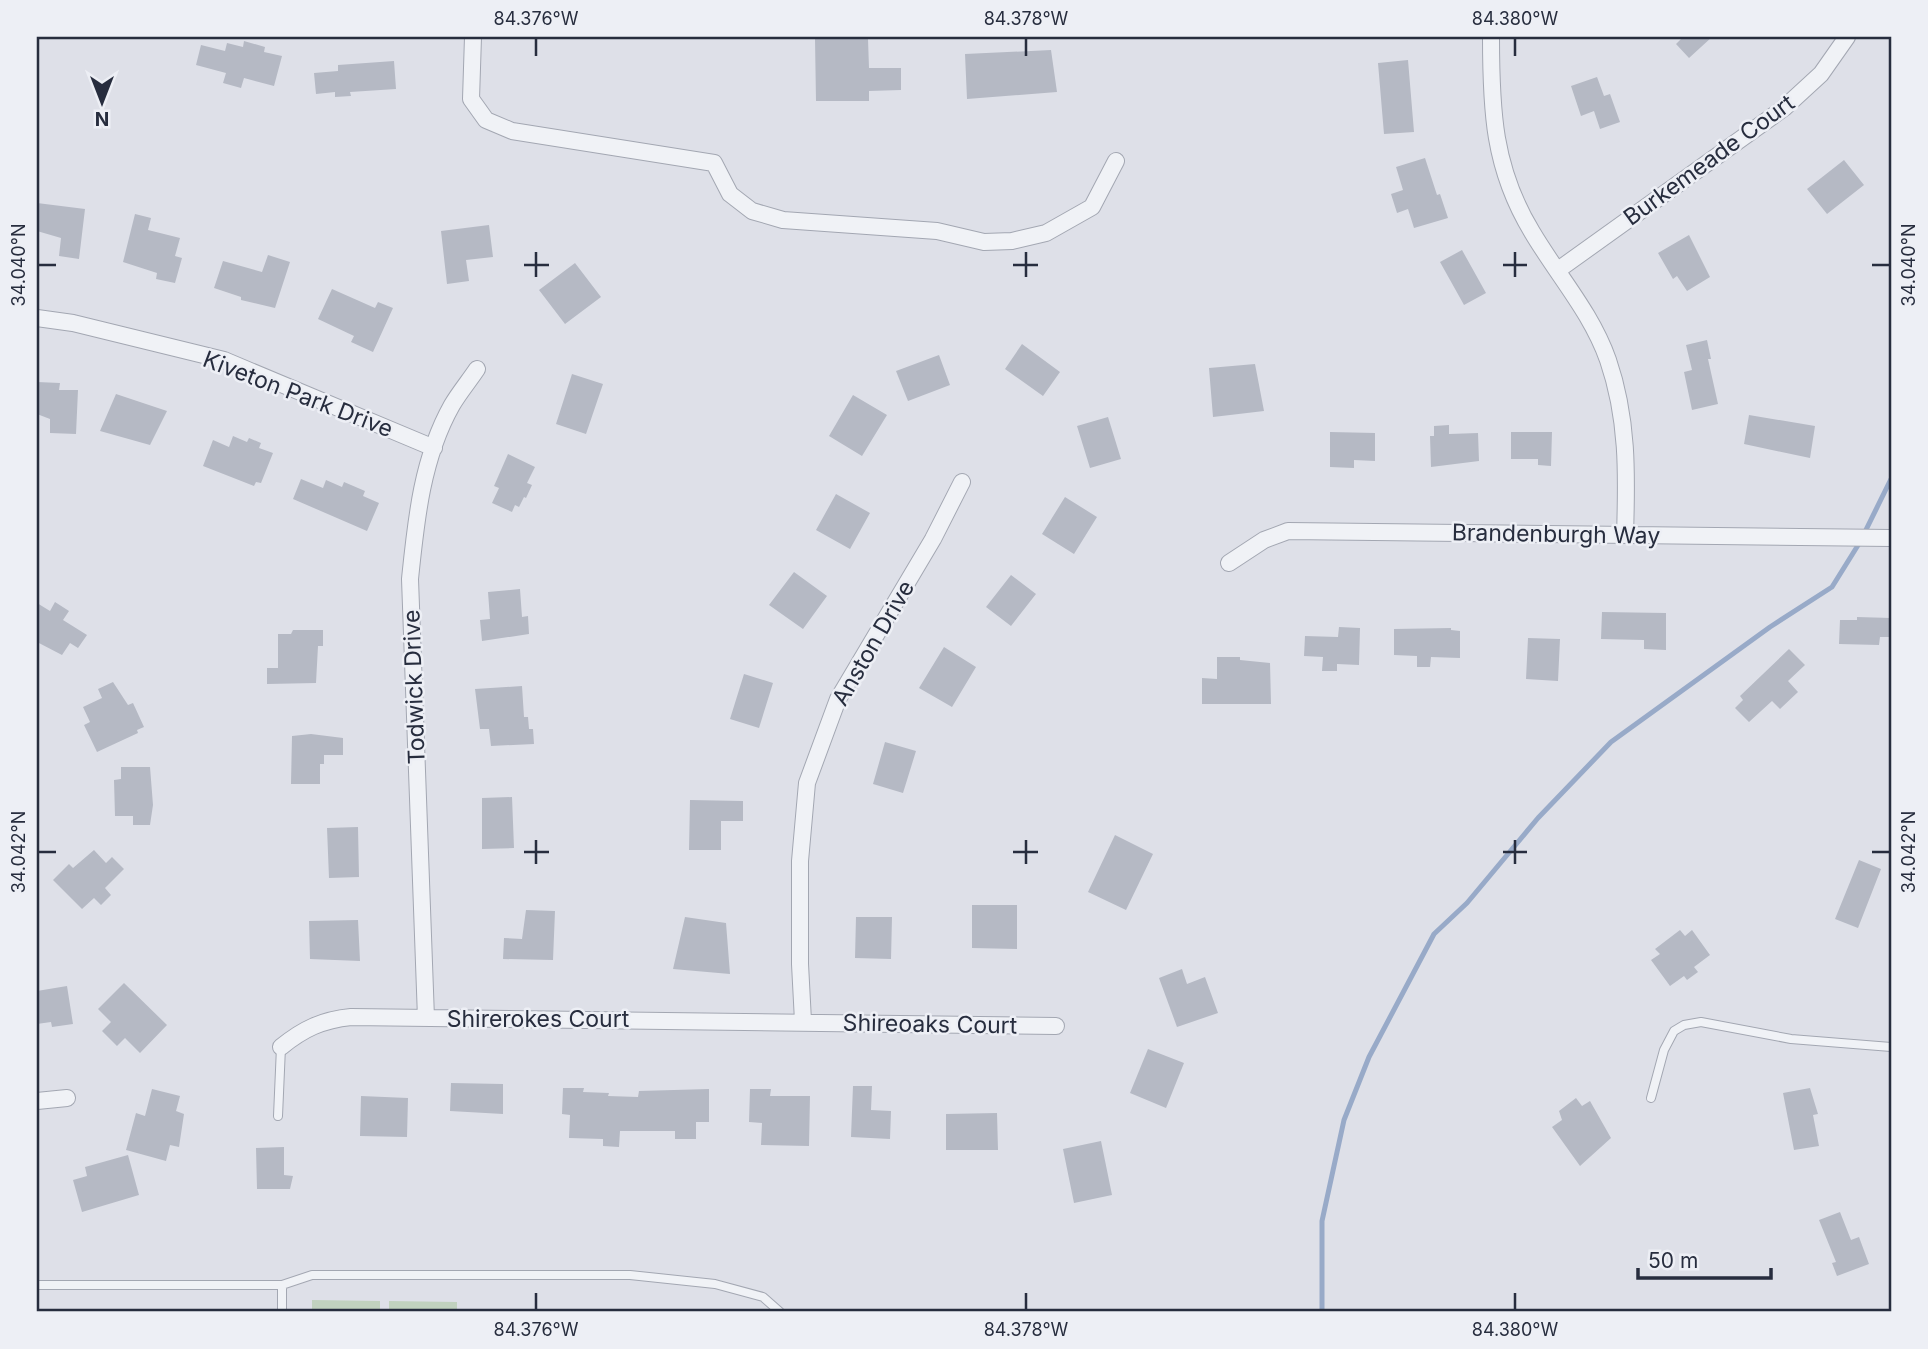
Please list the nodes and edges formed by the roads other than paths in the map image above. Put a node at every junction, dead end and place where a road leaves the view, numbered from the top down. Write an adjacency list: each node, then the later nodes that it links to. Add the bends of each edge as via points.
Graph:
1 (473, 37): 4 (street, via 471,99 486,120 512,131 714,163 730,194 752,211 783,220 937,231 984,242 1012,241 1046,233 1092,207)
2 (1491, 37): 5 (street, via 1490,107 1497,147 1516,201)
3 (1847, 37): 5 (street, Burkemeade Court, via 1821,74 1784,108)
4 (1116, 161)
5 (1558, 270): 10 (street, via 1594,328 1618,391 1628,457)
6 (37, 318): 8 (street, Kiveton Park Drive, via 224,360)
7 (477, 369): 8 (street, Todwick Drive, via 452,405)
8 (433, 448): 13 (street, Todwick Drive, via 416,512 410,579)
9 (962, 482): 14 (street, Anston Drive, via 838,699 807,783 800,861)
10 (1625, 535): 11 (street, Brandenburgh Way); 12 (street, Brandenburgh Way, via 1288,531)
11 (1891, 538)
12 (1228, 563)
13 (426, 1018): 14 (street, Shirerokes Court); 16 (street, Shirerokes Court, via 332,1019 303,1029)
14 (803, 1021): 15 (street, Shireoaks Court)
15 (1056, 1026)
16 (281, 1047): 21 (lane)
17 (1891, 1047): 19 (lane, via 1791,1039 1701,1022 1684,1025 1674,1031 1664,1050)
18 (67, 1098): 20 (street)
19 (1651, 1098)
20 (37, 1101)
21 (278, 1115)
22 (37, 1285): 23 (lane)
23 (282, 1285): 24 (lane); 25 (lane, via 312,1275 630,1275 715,1284 763,1297)
24 (282, 1312)
25 (780, 1312)

